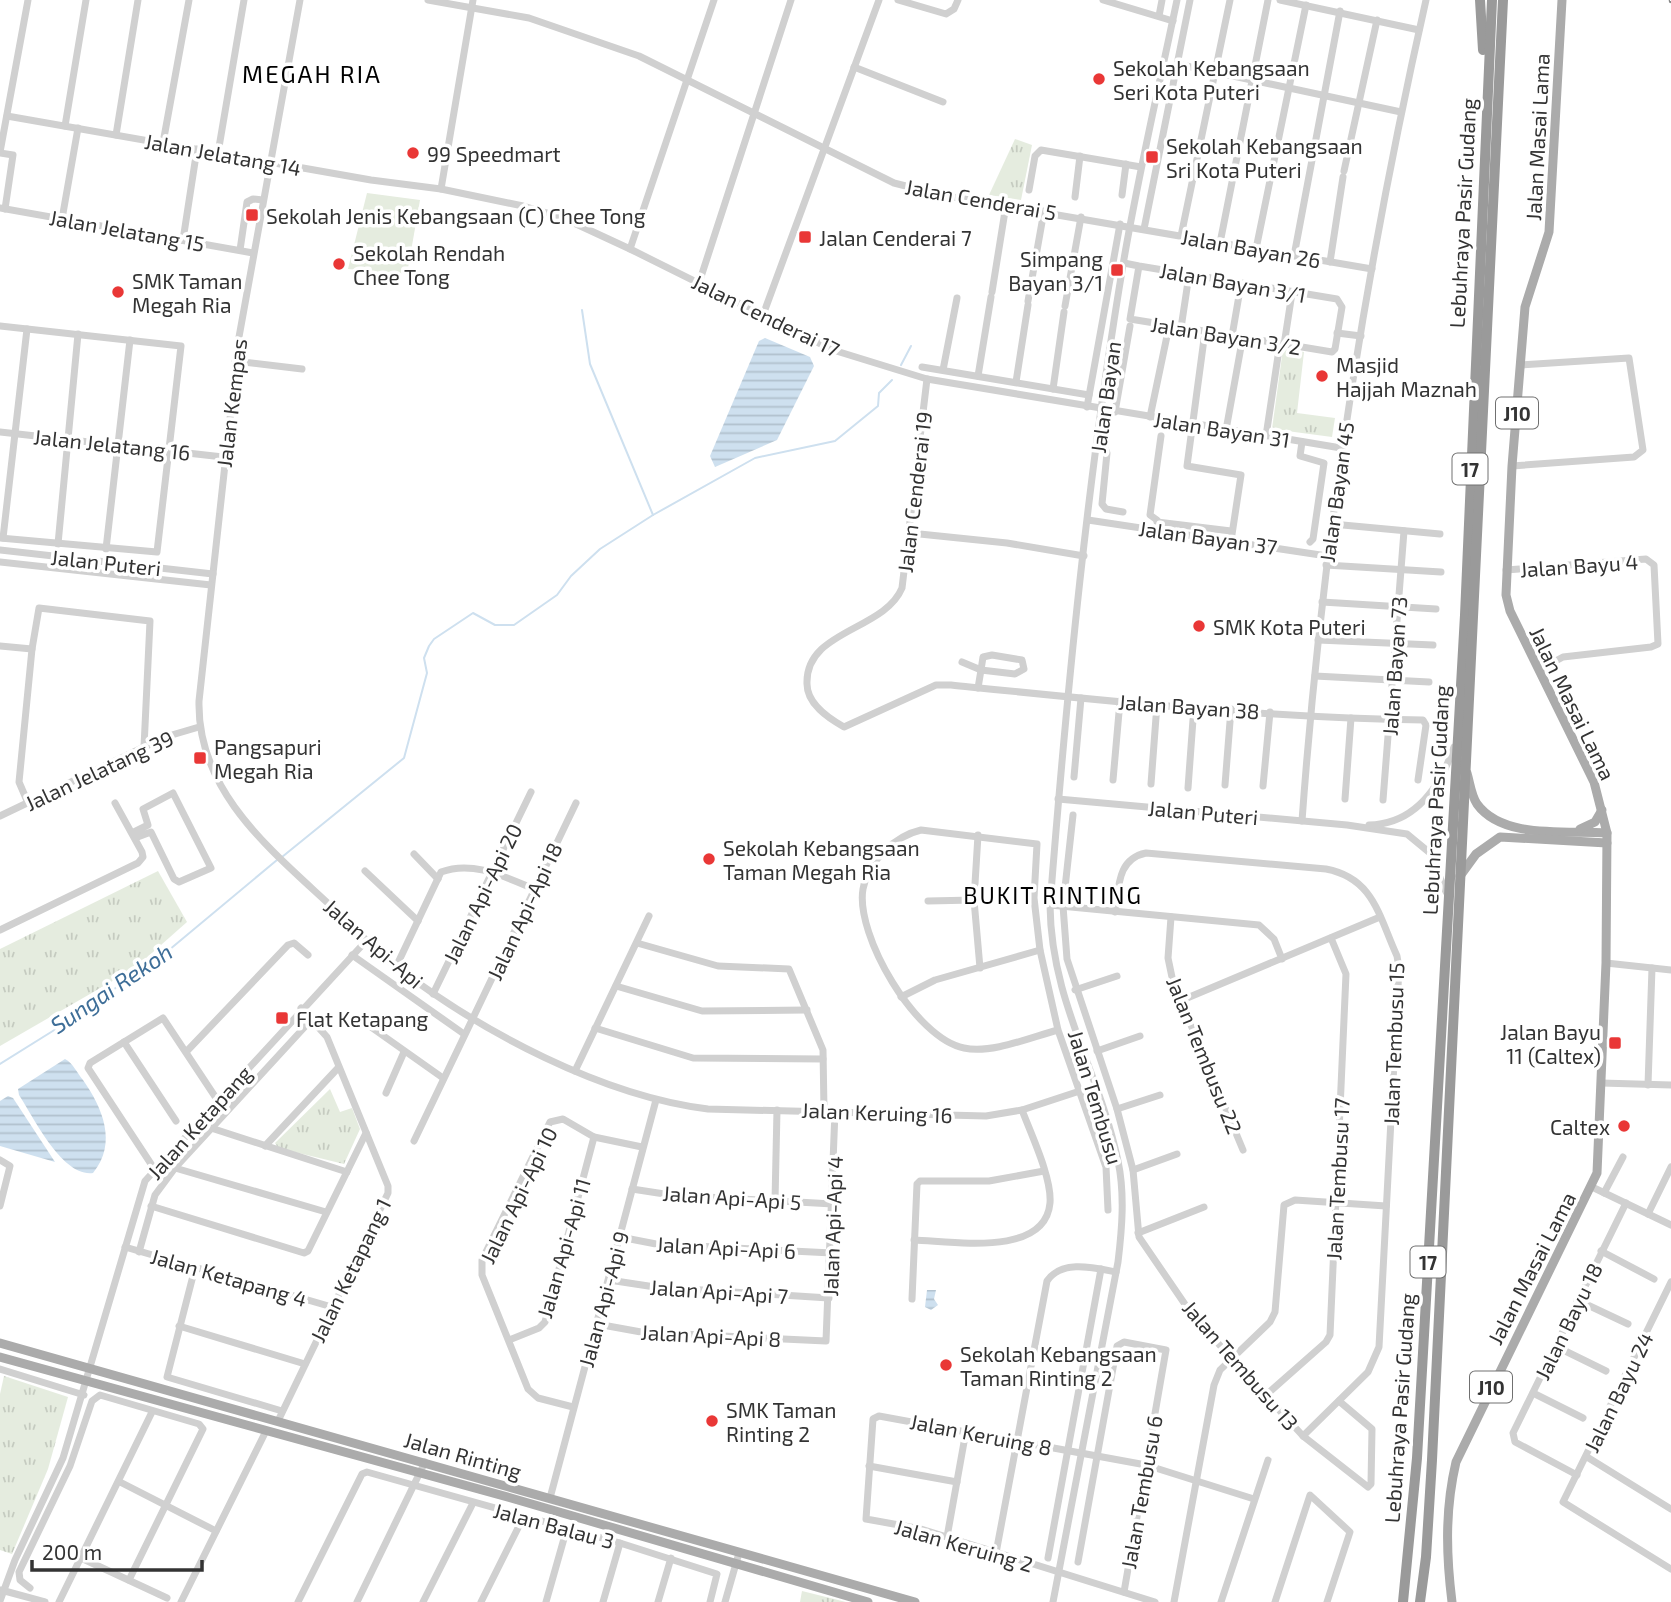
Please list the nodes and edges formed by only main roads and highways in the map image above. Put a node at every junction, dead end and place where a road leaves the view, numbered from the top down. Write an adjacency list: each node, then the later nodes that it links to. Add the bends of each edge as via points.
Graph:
1 (1480, 0): 5 (highway)
2 (1492, 0): 5 (highway, Lebuhraya Pasir Gudang / 17)
3 (1503, 0): 6 (highway, Lebuhraya Pasir Gudang / 17)
4 (1562, 0): 7 (main road, Jalan Masai Lama / J10, via 1549,232 1525,307 1506,595 1594,782)
5 (1487, 88): 15 (highway, Lebuhraya Pasir Gudang / 17, via 1458,736 1417,1458)
6 (1466, 767): 8 (main road, via 1478,805 1503,823); 11 (highway, Lebuhraya Pasir Gudang / 17)
7 (1602, 809): 8 (main road, via 1595,822); 9 (main road, Jalan Masai Lama / J10)
8 (1574, 830): 9 (main road)
9 (1607, 833): 10 (main road, Jalan Masai Lama / J10)
10 (1607, 844): 11 (main road, via 1500,837 1476,854); 22 (main road, Jalan Masai Lama / J10, via 1597,1173 1456,1462 1447,1528)
11 (1459, 878): 14 (highway, Lebuhraya Pasir Gudang / 17)
12 (0, 1343): 17 (main road, Jalan Rinting)
13 (0, 1357): 16 (main road, Jalan Rinting)
14 (1426, 1557): 20 (highway, Lebuhraya Pasir Gudang / 17); 21 (highway)
15 (1405, 1570): 18 (highway); 19 (highway, Lebuhraya Pasir Gudang / 17)
16 (868, 1602)
17 (915, 1602)
18 (1398, 1602)
19 (1403, 1602)
20 (1420, 1602)
21 (1428, 1602)
22 (1452, 1602)

